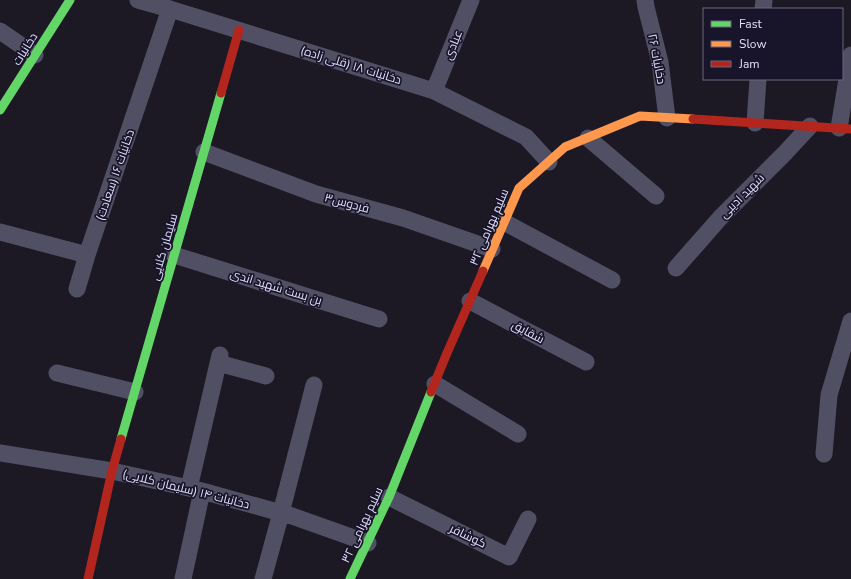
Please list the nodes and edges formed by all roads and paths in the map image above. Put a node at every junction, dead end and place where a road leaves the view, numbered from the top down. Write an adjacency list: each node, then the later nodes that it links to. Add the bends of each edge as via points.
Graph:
1 (70, 0): 8 (street, دخانیات)
2 (138, 0): 5 (street, دخانیات ۱۸ (قلی زاده))
3 (471, 0): 12 (street, عبادی)
4 (645, 0): 14 (street, دخانیات ۲۶, via 660,62)
5 (170, 9): 6 (street, دخانیات ۱۸ (قلی زاده)); 25 (street, دخانیات ۱۶ (سعادت))
6 (239, 30): 12 (street, دخانیات ۱۸ (قلی زاده)); 19 (street, سلیمان کلایی)
7 (0, 31): 8 (street)
8 (35, 55): 11 (street, دخانیات)
9 (851, 55): 17 (street)
10 (758, 80): 15 (street)
11 (6, 91): 13 (street, دخانیات)
12 (434, 91): 20 (street, دخانیات ۱۸ (قلی زاده), via 526,137)
13 (0, 110)
14 (667, 118): 15 (street, سلیم بهرامی ۳۲); 18 (street, سلیم بهرامی ۳۲, via 640,116)
15 (755, 123): 16 (street, سلیم بهرامی ۳۲)
16 (810, 126): 17 (street, سلیم بهرامی ۳۲); 27 (street, شهید ادیبی, via 720,218)
17 (845, 129)
18 (588, 138): 20 (street, سلیم بهرامی ۳۲, via 565,147); 21 (street)
19 (204, 152): 24 (street, فردوس۳, via 316,194 404,218); 26 (street, سلیمان کلایی)
20 (549, 162): 22 (street, سلیم بهرامی ۳۲, via 519,188)
21 (656, 196)
22 (504, 222): 24 (street, سلیم بهرامی ۳۲); 28 (street)
23 (0, 232): 25 (street)
24 (492, 249): 30 (street, سلیم بهرامی ۳۲)
25 (88, 255): 29 (street, دخانیات ۱۶ (سعادت))
26 (174, 255): 31 (street, بن بست شهید اندی); 38 (street, سلیمان کلایی)
27 (676, 268)
28 (612, 280)
29 (77, 289)
30 (470, 301): 33 (street, شقایق); 36 (street, سلیم بهرامی ۳۲)
31 (379, 319)
32 (851, 321): 41 (street, via 829,395)
33 (586, 362)
34 (57, 374): 38 (street)
35 (266, 376): 43 (street, via 219,359)
36 (435, 384): 39 (street); 44 (street, سلیم بهرامی ۳۲)
37 (314, 385): 45 (street)
38 (134, 392): 42 (street, سلیمان کلایی)
39 (518, 434)
40 (0, 453): 42 (street, دخانیات ۱۴ (سلیمان کلایی))
41 (824, 454)
42 (112, 471): 43 (street, دخانیات ۱۴ (سلیمان کلایی)); 48 (street, سلیمان کلایی)
43 (196, 490): 45 (street, دخانیات ۱۴ (سلیمان کلایی)); 49 (street)
44 (390, 497): 46 (street, کوشافر, via 509,557); 47 (street, سلیم بهرامی ۳۲)
45 (281, 513): 47 (street, دخانیات ۱۴ (سلیمان کلایی)); 50 (street)
46 (528, 519)
47 (368, 543): 51 (street, سلیم بهرامی ۳۲)
48 (88, 579)
49 (182, 579)
50 (263, 579)
51 (350, 579)

